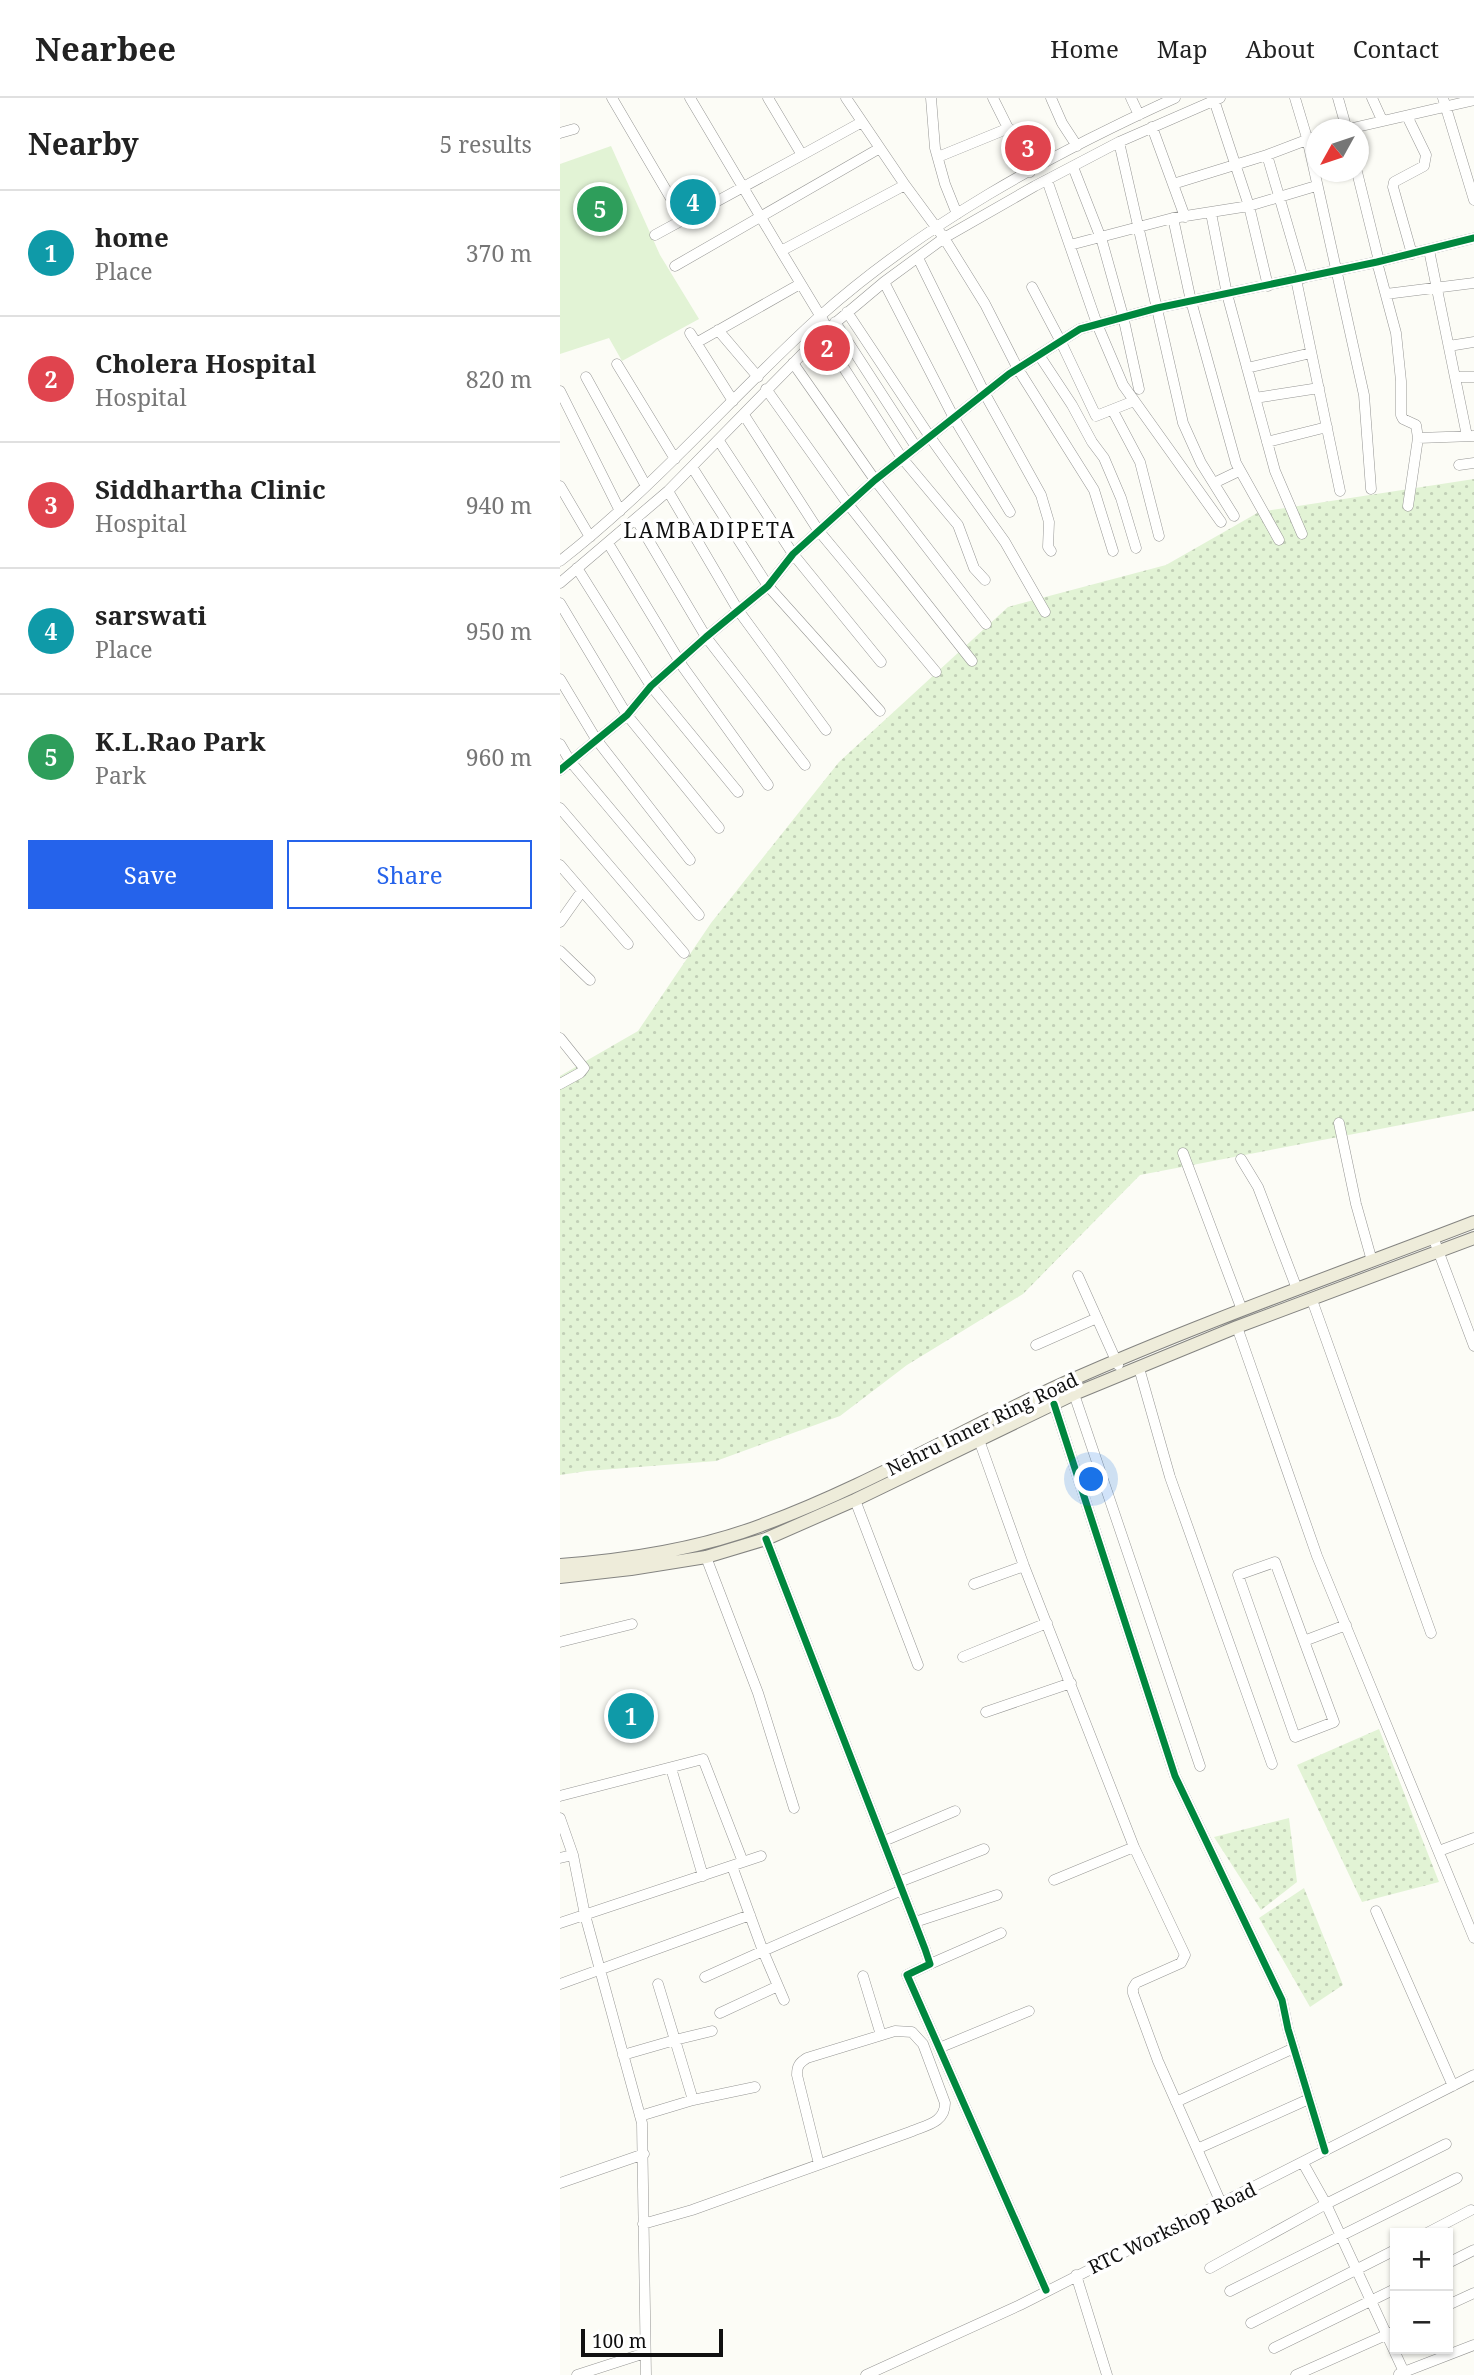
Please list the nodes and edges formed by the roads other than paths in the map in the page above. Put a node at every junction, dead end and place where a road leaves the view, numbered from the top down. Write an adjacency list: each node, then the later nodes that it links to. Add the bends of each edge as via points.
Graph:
1 (612, 98): 53 (street)
2 (690, 98): 44 (street)
3 (768, 98): 31 (street)
4 (846, 98): 20 (street)
5 (931, 98): 33 (street)
6 (993, 98): 24 (street)
7 (1051, 98): 29 (street)
8 (1131, 98): 16 (street)
9 (1175, 98): 16 (street)
10 (1295, 98): 21 (street)
11 (1338, 98): 18 (street)
12 (1372, 98): 19 (street)
13 (1217, 99): 23 (street); 35 (street)
14 (1474, 100): 15 (street)
15 (1444, 102): 17 (street); 34 (street)
16 (1139, 115): 29 (street)
17 (1407, 116): 19 (street); 63 (street, via 1426,155 1424,166 1394,182)
18 (1343, 119)
19 (1382, 120): 22 (street)
20 (862, 122): 30 (street); 31 (street)
21 (1306, 123)
22 (1369, 123)
23 (1152, 127): 28 (street); 41 (street)
24 (1009, 128): 33 (street); 37 (street)
25 (574, 129): 26 (street)
26 (560, 133)
27 (1306, 139): 32 (street)
28 (1119, 142): 36 (street); 55 (street)
29 (1077, 146): 37 (street)
30 (880, 148): 42 (street); 50 (street)
31 (802, 155): 44 (street)
32 (1267, 155): 35 (street); 45 (street)
33 (937, 157): 49 (street)
34 (1469, 162): 46 (street)
35 (1236, 165): 41 (street); 47 (street)
36 (1073, 167): 38 (street); 57 (street)
37 (1030, 172): 49 (street)
38 (1047, 180): 58 (street); 60 (street)
39 (1316, 182): 43 (street)
40 (1359, 182): 65 (street)
41 (1173, 184): 51 (street)
42 (905, 185): 54 (street); 62 (street)
43 (1316, 186): 45 (street); 67 (street)
44 (744, 188): 50 (street); 53 (street)
45 (1281, 196): 47 (street); 68 (street)
46 (1474, 200)
47 (1249, 206): 48 (street); 72 (street)
48 (1210, 213): 51 (street); 75 (street)
49 (957, 214): 54 (street)
50 (761, 216): 62 (street); 66 (street)
51 (1185, 217): 52 (street)
52 (1173, 218): 55 (street); 77 (street)
53 (683, 219): 56 (street)
54 (936, 226): 58 (street); 80 (street)
55 (1138, 227): 57 (street); 78 (street)
56 (655, 234)
57 (1101, 237): 60 (street); 81 (street)
58 (944, 238): 64 (street); 95 (street)
59 (1474, 239): 61 (street)
60 (1070, 245): 82 (street)
61 (1429, 250): 63 (street); 74 (street)
62 (781, 251): 71 (street)
63 (1412, 254): 65 (street)
64 (918, 258): 69 (street); 104 (street)
65 (1378, 262): 67 (street); 76 (street)
66 (675, 266)
67 (1337, 271): 68 (street); 128 (street, via 1364,396)
68 (1300, 279): 72 (street); 90 (street)
69 (884, 282): 79 (street); 110 (street)
70 (1474, 282): 74 (street)
71 (800, 284): 80 (street); 84 (street)
72 (1268, 286): 75 (street)
73 (1032, 287): 86 (street)
74 (1437, 287): 76 (street); 89 (street)
75 (1227, 294): 77 (street); 94 (street)
76 (1385, 295): 114 (street, via 1396,333 1401,415 1416,425)
77 (1191, 302): 78 (street); 123 (street)
78 (1157, 308): 81 (street); 125 (street, via 1183,423)
79 (847, 312): 83 (street); 113 (street)
80 (820, 316): 83 (street); 97 (street)
81 (1123, 316): 82 (street); 102 (street)
82 (1097, 324): 86 (street); 107 (street)
83 (828, 328): 92 (street); 117 (street); 118 (street)
84 (718, 330): 88 (street); 97 (street)
85 (690, 333): 88 (street)
86 (1061, 342): 91 (street); 108 (street, via 1096,416)
87 (1474, 342): 89 (street)
88 (696, 343): 106 (street)
89 (1449, 346): 98 (street)
90 (1311, 353): 94 (street); 100 (street)
91 (1039, 355): 95 (street); 144 (street, via 1104,458)
92 (793, 363): 101 (street); 124 (street)
93 (617, 364): 119 (street)
94 (1247, 368): 105 (street)
95 (1018, 369): 104 (street); 146 (street, via 1094,490)
96 (586, 377): 127 (street)
97 (758, 377): 106 (street)
98 (1455, 377): 99 (street); 112 (street)
99 (1474, 377)
100 (1319, 388): 105 (street); 111 (street)
101 (766, 389): 109 (street); 131 (street)
102 (1139, 389)
103 (560, 391): 133 (street)
104 (985, 394): 110 (street); 145 (street, via 1041,495)
105 (1255, 398): 116 (street)
106 (733, 401): 119 (street)
107 (1134, 401): 108 (street); 137 (street)
108 (1113, 411): 140 (street, via 1140,462)
109 (744, 415): 115 (street); 138 (street)
110 (954, 418): 113 (street); 134 (street)
111 (1327, 427): 116 (street); 130 (street)
112 (1471, 436): 114 (street)
113 (930, 437): 117 (street); 155 (street, via 1005,542)
114 (1418, 438): 132 (street)
115 (719, 441): 122 (street); 147 (street)
116 (1267, 442): 139 (street)
117 (916, 447): 118 (street)
118 (902, 458): 124 (street); 150 (street, via 958,525 974,568)
119 (675, 459): 127 (street)
120 (1474, 463): 121 (street)
121 (1459, 465)
122 (692, 467): 129 (street); 152 (street)
123 (1239, 471): 125 (street); 142 (street)
124 (875, 480): 131 (street); 156 (street)
125 (1214, 483): 135 (street)
126 (560, 486): 141 (street)
127 (646, 486): 133 (street)
128 (1371, 489)
129 (668, 491): 136 (street); 154 (street)
130 (1340, 491)
131 (848, 504): 138 (street); 159 (street)
132 (1408, 506)
133 (620, 511): 141 (street)
134 (1010, 513)
135 (1234, 516)
136 (636, 519): 143 (street); 157 (street)
137 (1221, 522)
138 (818, 530): 147 (street); 161 (street)
139 (1302, 534)
140 (1159, 536)
141 (590, 537): 148 (street)
142 (1279, 540)
143 (608, 543): 149 (street); 158 (street)
144 (1136, 548)
145 (1051, 551)
146 (1112, 551)
147 (793, 554): 152 (street); 160 (street)
148 (560, 561)
149 (578, 568): 151 (street); 163 (street)
150 (985, 580)
151 (560, 583)
152 (768, 586): 154 (street); 164 (street)
153 (560, 603): 165 (street)
154 (738, 610): 157 (street); 166 (street)
155 (1045, 612)
156 (986, 624)
157 (706, 637): 158 (street); 170 (street)
158 (679, 661): 163 (street); 172 (street)
159 (972, 661)
160 (881, 662)
161 (936, 672)
162 (560, 679): 167 (street)
163 (651, 686): 165 (street); 173 (street)
164 (880, 711)
165 (627, 715): 167 (street); 175 (street)
166 (826, 730)
167 (596, 739): 169 (street); 176 (street)
168 (560, 744): 169 (street)
169 (570, 761): 171 (street); 180 (street)
170 (805, 765)
171 (560, 770)
172 (768, 785)
173 (738, 792)
174 (560, 808): 184 (street)
175 (719, 828)
176 (690, 860)
177 (560, 865): 178 (street)
178 (582, 891): 179 (street); 182 (street)
179 (563, 909): 181 (street)
180 (699, 915)
181 (560, 922)
182 (628, 944)
183 (560, 951): 185 (street)
184 (684, 953)
185 (590, 980)
186 (560, 1038): 187 (street, via 584,1068)
187 (560, 1084)
188 (1339, 1122): 195 (street)
189 (1183, 1153): 199 (street)
190 (1241, 1159): 197 (street, via 1258,1186)
191 (1474, 1222): 192 (main road, Nehru Inner Ring Road)
192 (1433, 1237): 194 (street); 195 (main road, Nehru Inner Ring Road)
193 (1474, 1238): 194 (main road, Nehru Inner Ring Road)
194 (1438, 1250): 198 (main road, Nehru Inner Ring Road); 203 (street)
195 (1372, 1261): 197 (main road, Nehru Inner Ring Road)
196 (1078, 1276): 200 (street)
197 (1297, 1289): 199 (main road, Nehru Inner Ring Road)
198 (1312, 1300): 201 (main road, Nehru Inner Ring Road); 220 (street)
199 (1242, 1310): 204 (main road, Nehru Inner Ring Road)
200 (1097, 1318): 202 (street); 204 (street)
201 (1237, 1327): 205 (main road, Nehru Inner Ring Road); 219 (street)
202 (1037, 1345)
203 (1474, 1346)
204 (1116, 1361): 206 (street); 213 (main road, Nehru Inner Ring Road, via 762,1526 706,1543)
205 (1139, 1368): 206 (main road, Nehru Inner Ring Road); 227 (street, via 1170,1477)
206 (1122, 1375): 207 (main road, Nehru Inner Ring Road)
207 (1074, 1394): 208 (main road, Nehru Inner Ring Road); 228 (street)
208 (1054, 1404): 209 (main road, Nehru Inner Ring Road); 270 (street, via 1175,1776 1282,2000)
209 (979, 1440): 210 (main road, Nehru Inner Ring Road); 214 (street)
210 (855, 1500): 211 (main road, Nehru Inner Ring Road); 224 (street)
211 (766, 1539): 212 (main road, Nehru Inner Ring Road); 235 (street)
212 (706, 1557): 215 (main road, Nehru Inner Ring Road); 231 (street, via 758,1693)
213 (560, 1565)
214 (1024, 1566): 216 (street); 217 (street)
215 (560, 1577)
216 (974, 1584)
217 (1047, 1622): 223 (street); 225 (street)
218 (632, 1624): 222 (street)
219 (1346, 1626): 221 (street); 238 (street)
220 (1431, 1633)
221 (1304, 1641): 221 (street, via 1275,1562 1238,1575 1294,1737 1334,1722)
222 (560, 1642)
223 (963, 1657)
224 (918, 1665)
225 (1071, 1683): 226 (street); 236 (street)
226 (986, 1712)
227 (1272, 1764)
228 (1200, 1766)
229 (671, 1768): 230 (street); 242 (street, via 704,1759); 244 (street)
230 (560, 1796)
231 (794, 1808)
232 (955, 1811): 235 (street)
233 (560, 1818): 239 (street)
234 (1474, 1838): 238 (street)
235 (884, 1841): 246 (street)
236 (1135, 1847): 245 (street); 277 (street, via 1185,1955 1181,1963 1144,1978 1133,1988)
237 (984, 1849): 246 (street)
238 (1438, 1851): 254 (street)
239 (573, 1855): 241 (street); 249 (street)
240 (761, 1856): 242 (street)
241 (560, 1858)
242 (743, 1862): 243 (street)
243 (732, 1866): 244 (street); 250 (street)
244 (703, 1876): 249 (street)
245 (1054, 1880)
246 (901, 1886): 251 (street); 255 (street)
247 (997, 1895): 251 (street)
248 (1376, 1911): 273 (street)
249 (585, 1915): 252 (street); 257 (street)
250 (750, 1915): 255 (street); 257 (street)
251 (915, 1922): 256 (street)
252 (560, 1923)
253 (1001, 1933): 256 (street)
254 (1474, 1938)
255 (763, 1951): 259 (street); 262 (street)
256 (930, 1964): 269 (street, via 907,1975)
257 (601, 1968): 260 (street); 271 (street)
258 (863, 1976): 267 (street)
259 (705, 1977)
260 (560, 1984)
261 (658, 1984): 268 (street)
262 (778, 1986): 263 (street); 265 (street)
263 (784, 2000)
264 (1028, 2011): 269 (street)
265 (720, 2013)
266 (712, 2031): 268 (street)
267 (881, 2035): 284 (street, via 807,2058 797,2068); 284 (street, via 906,2030 919,2038 945,2104 944,2115)
268 (675, 2040): 271 (street); 276 (street)
269 (939, 2048): 299 (street)
270 (1294, 2048): 275 (street); 277 (street)
271 (622, 2055): 278 (street)
272 (1474, 2076): 273 (street, RTC Workshop Road)
273 (1452, 2086): 281 (street, RTC Workshop Road)
274 (755, 2087): 276 (street)
275 (1309, 2099): 280 (street); 281 (street)
276 (693, 2100): 278 (street)
277 (1176, 2102): 280 (street)
278 (640, 2116): 282 (street)
279 (1446, 2144): 288 (street)
280 (1197, 2149): 287 (street)
281 (1325, 2151): 283 (street, RTC Workshop Road)
282 (644, 2154): 286 (street); 290 (street)
283 (1303, 2163): 287 (street, RTC Workshop Road); 288 (street)
284 (819, 2164): 290 (street)
285 (1458, 2178): 292 (street)
286 (560, 2183)
287 (1221, 2203): 298 (street, RTC Workshop Road)
288 (1326, 2204): 292 (street); 296 (street)
289 (1471, 2210): 291 (street)
290 (643, 2224): 310 (street)
291 (1437, 2228)
292 (1341, 2237): 297 (street); 300 (street)
293 (1474, 2250): 295 (street)
294 (1390, 2253): 297 (street)
295 (1453, 2260)
296 (1210, 2268)
297 (1357, 2270): 303 (street); 305 (street)
298 (1076, 2275): 299 (street, RTC Workshop Road); 316 (street)
299 (1046, 2290): 315 (street, RTC Workshop Road)
300 (1230, 2291)
301 (1391, 2291): 303 (street)
302 (1474, 2293): 304 (street)
303 (1371, 2301): 306 (street); 309 (street)
304 (1453, 2303)
305 (1251, 2323)
306 (1390, 2331)
307 (1390, 2333): 317 (street)
308 (1474, 2345): 312 (street)
309 (1275, 2348)
310 (645, 2353): 313 (street); 314 (street)
311 (1396, 2354): 312 (street)
312 (1401, 2374)
313 (577, 2375)
314 (646, 2375)
315 (866, 2375)
316 (1107, 2375)
317 (1296, 2375)

